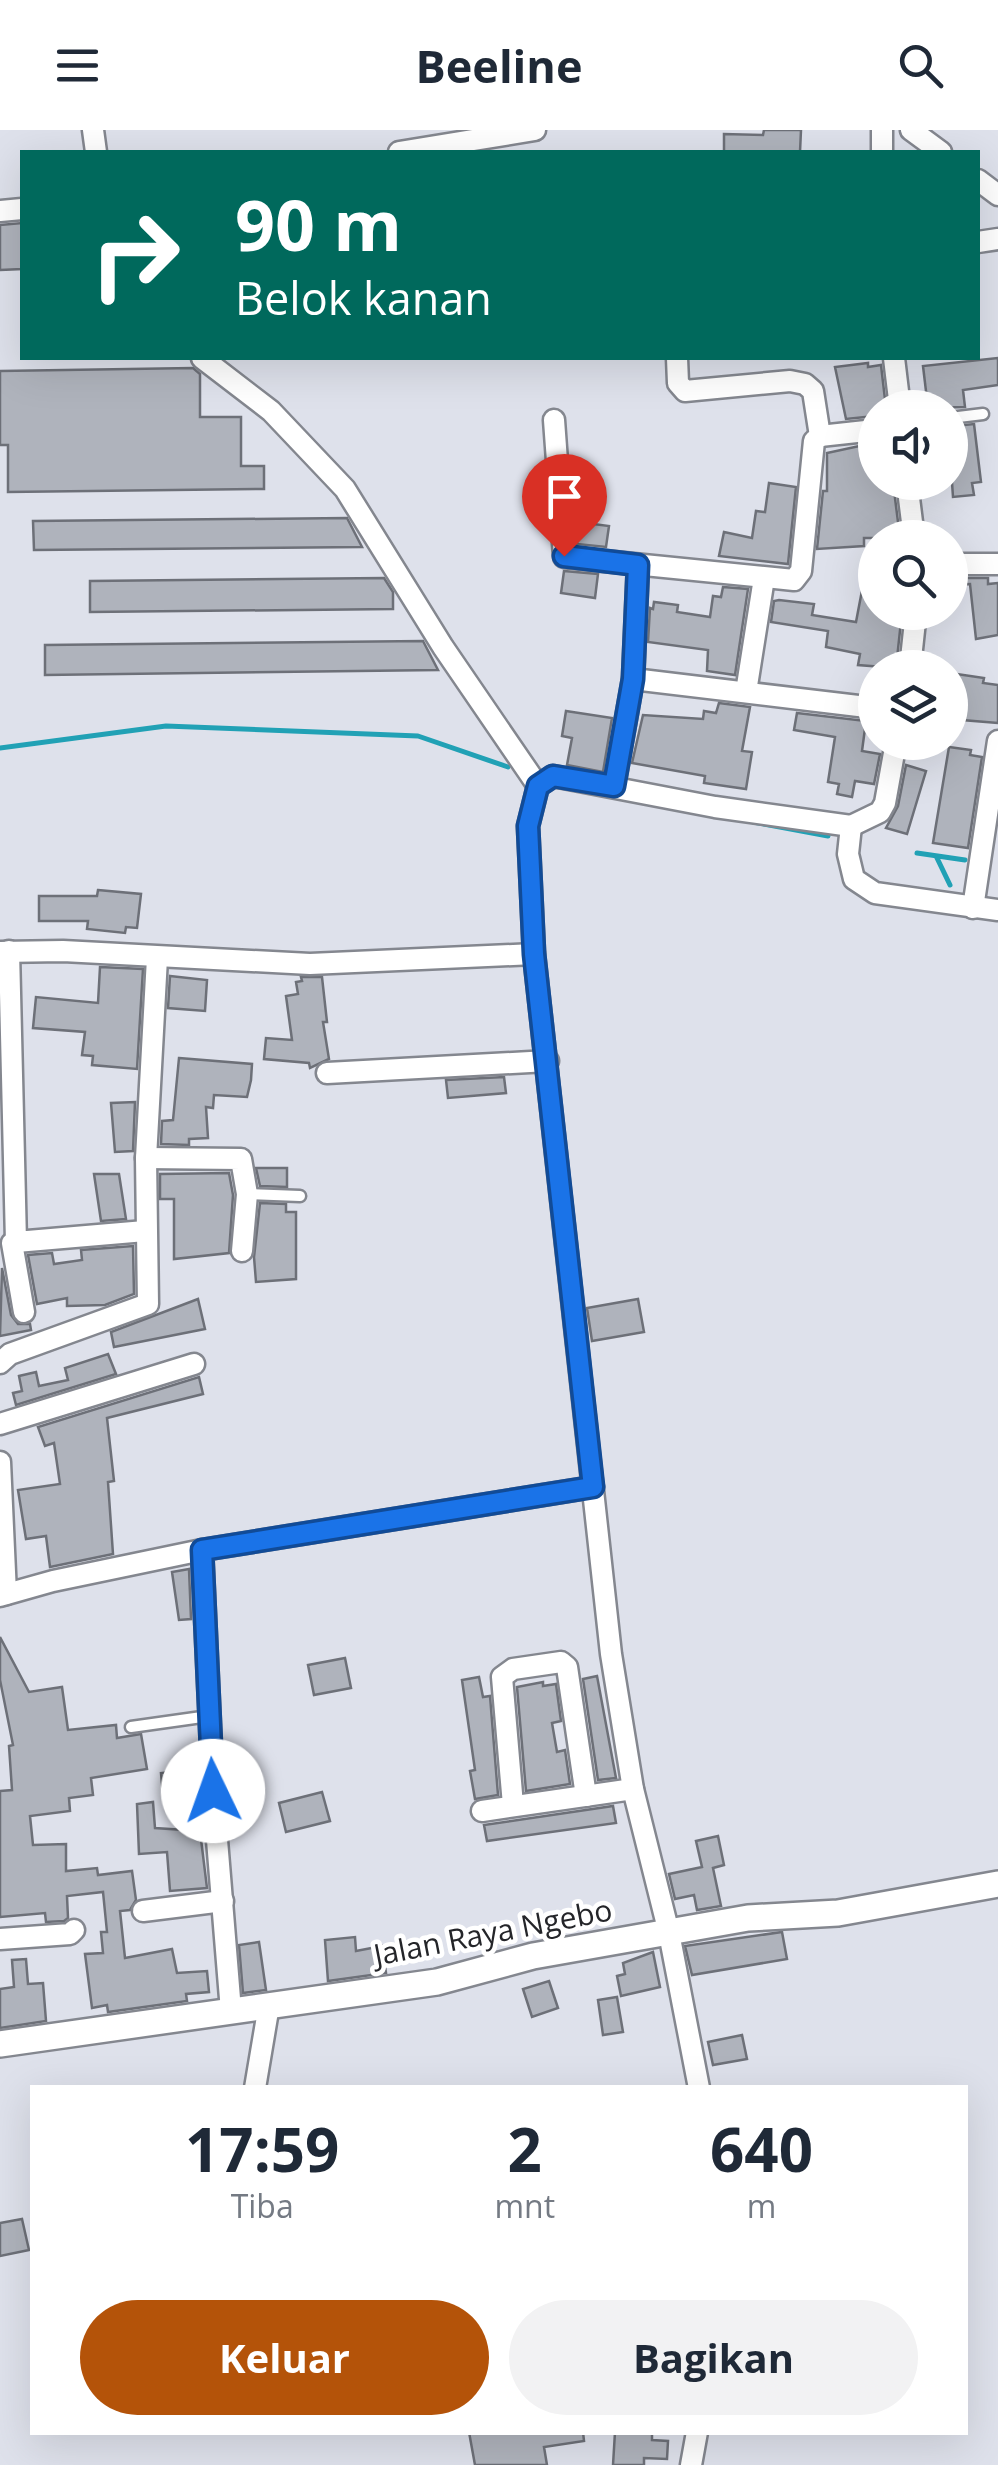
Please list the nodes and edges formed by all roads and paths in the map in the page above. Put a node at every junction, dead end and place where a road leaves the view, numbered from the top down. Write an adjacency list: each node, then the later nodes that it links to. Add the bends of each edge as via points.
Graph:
1 (535, 130): 3 (street)
2 (911, 130): 4 (street)
3 (411, 150)
4 (938, 150)
5 (205, 360): 23 (street, via 272,411 346,489)
6 (678, 360): 13 (street, via 678,384 685,391 804,384 813,391)
7 (894, 360): 8 (street)
8 (898, 390)
9 (983, 414): 10 (lane)
10 (968, 416)
11 (554, 420): 16 (street, via 564,556)
12 (858, 432): 13 (street)
13 (820, 436): 17 (street, via 814,441 801,571 794,580)
14 (968, 564): 15 (street)
15 (998, 564)
16 (638, 565): 17 (street); 18 (street)
17 (764, 578): 19 (street)
18 (633, 679): 19 (street); 24 (street)
19 (746, 692): 20 (street)
20 (858, 706)
21 (998, 741): 26 (street)
22 (893, 760): 25 (street, via 880,812)
23 (538, 786): 24 (street, via 565,776); 29 (street, via 528,826)
24 (614, 786): 25 (street)
25 (851, 826): 26 (street, via 854,879 875,893)
26 (973, 908): 27 (street)
27 (998, 910)
28 (4, 952): 30 (street); 33 (street)
29 (534, 954): 30 (street, via 310,964); 31 (street)
30 (157, 958): 34 (street)
31 (548, 1061): 32 (street); 45 (street)
32 (327, 1073)
33 (6, 1078): 38 (street)
34 (146, 1158): 35 (street, via 241,1159); 37 (street)
35 (247, 1194): 36 (lane); 39 (street)
36 (300, 1196)
37 (145, 1231): 38 (street); 41 (street, via 148,1304 10,1354)
38 (9, 1244): 40 (street)
39 (242, 1251)
40 (24, 1312)
41 (0, 1364)
42 (194, 1364): 43 (street)
43 (0, 1424)
44 (0, 1462): 46 (street)
45 (593, 1487): 47 (street); 51 (street, via 610,1654)
46 (2, 1532): 48 (street)
47 (202, 1550): 48 (street); 49 (street)
48 (3, 1595)
49 (210, 1716): 50 (lane); 56 (street)
50 (132, 1726)
51 (634, 1789): 52 (street); 59 (street)
52 (586, 1796): 53 (street); 53 (street, via 566,1665 560,1662 502,1676)
53 (512, 1806): 54 (street)
54 (482, 1811)
55 (998, 1884): 59 (street, Jalan Raya Ngebo, via 838,1913 748,1918)
56 (223, 1901): 57 (street); 62 (street)
57 (143, 1911)
58 (74, 1930): 60 (street)
59 (669, 1932): 61 (street, Jalan Raya Ngebo, via 533,1956 437,1982); 65 (street)
60 (0, 1938)
61 (269, 2006): 62 (street, Jalan Raya Ngebo); 64 (street)
62 (230, 2011): 63 (street, Jalan Raya Ngebo)
63 (0, 2044)
64 (256, 2085)
65 (698, 2085)
66 (696, 2435): 67 (street)
67 (691, 2465)

